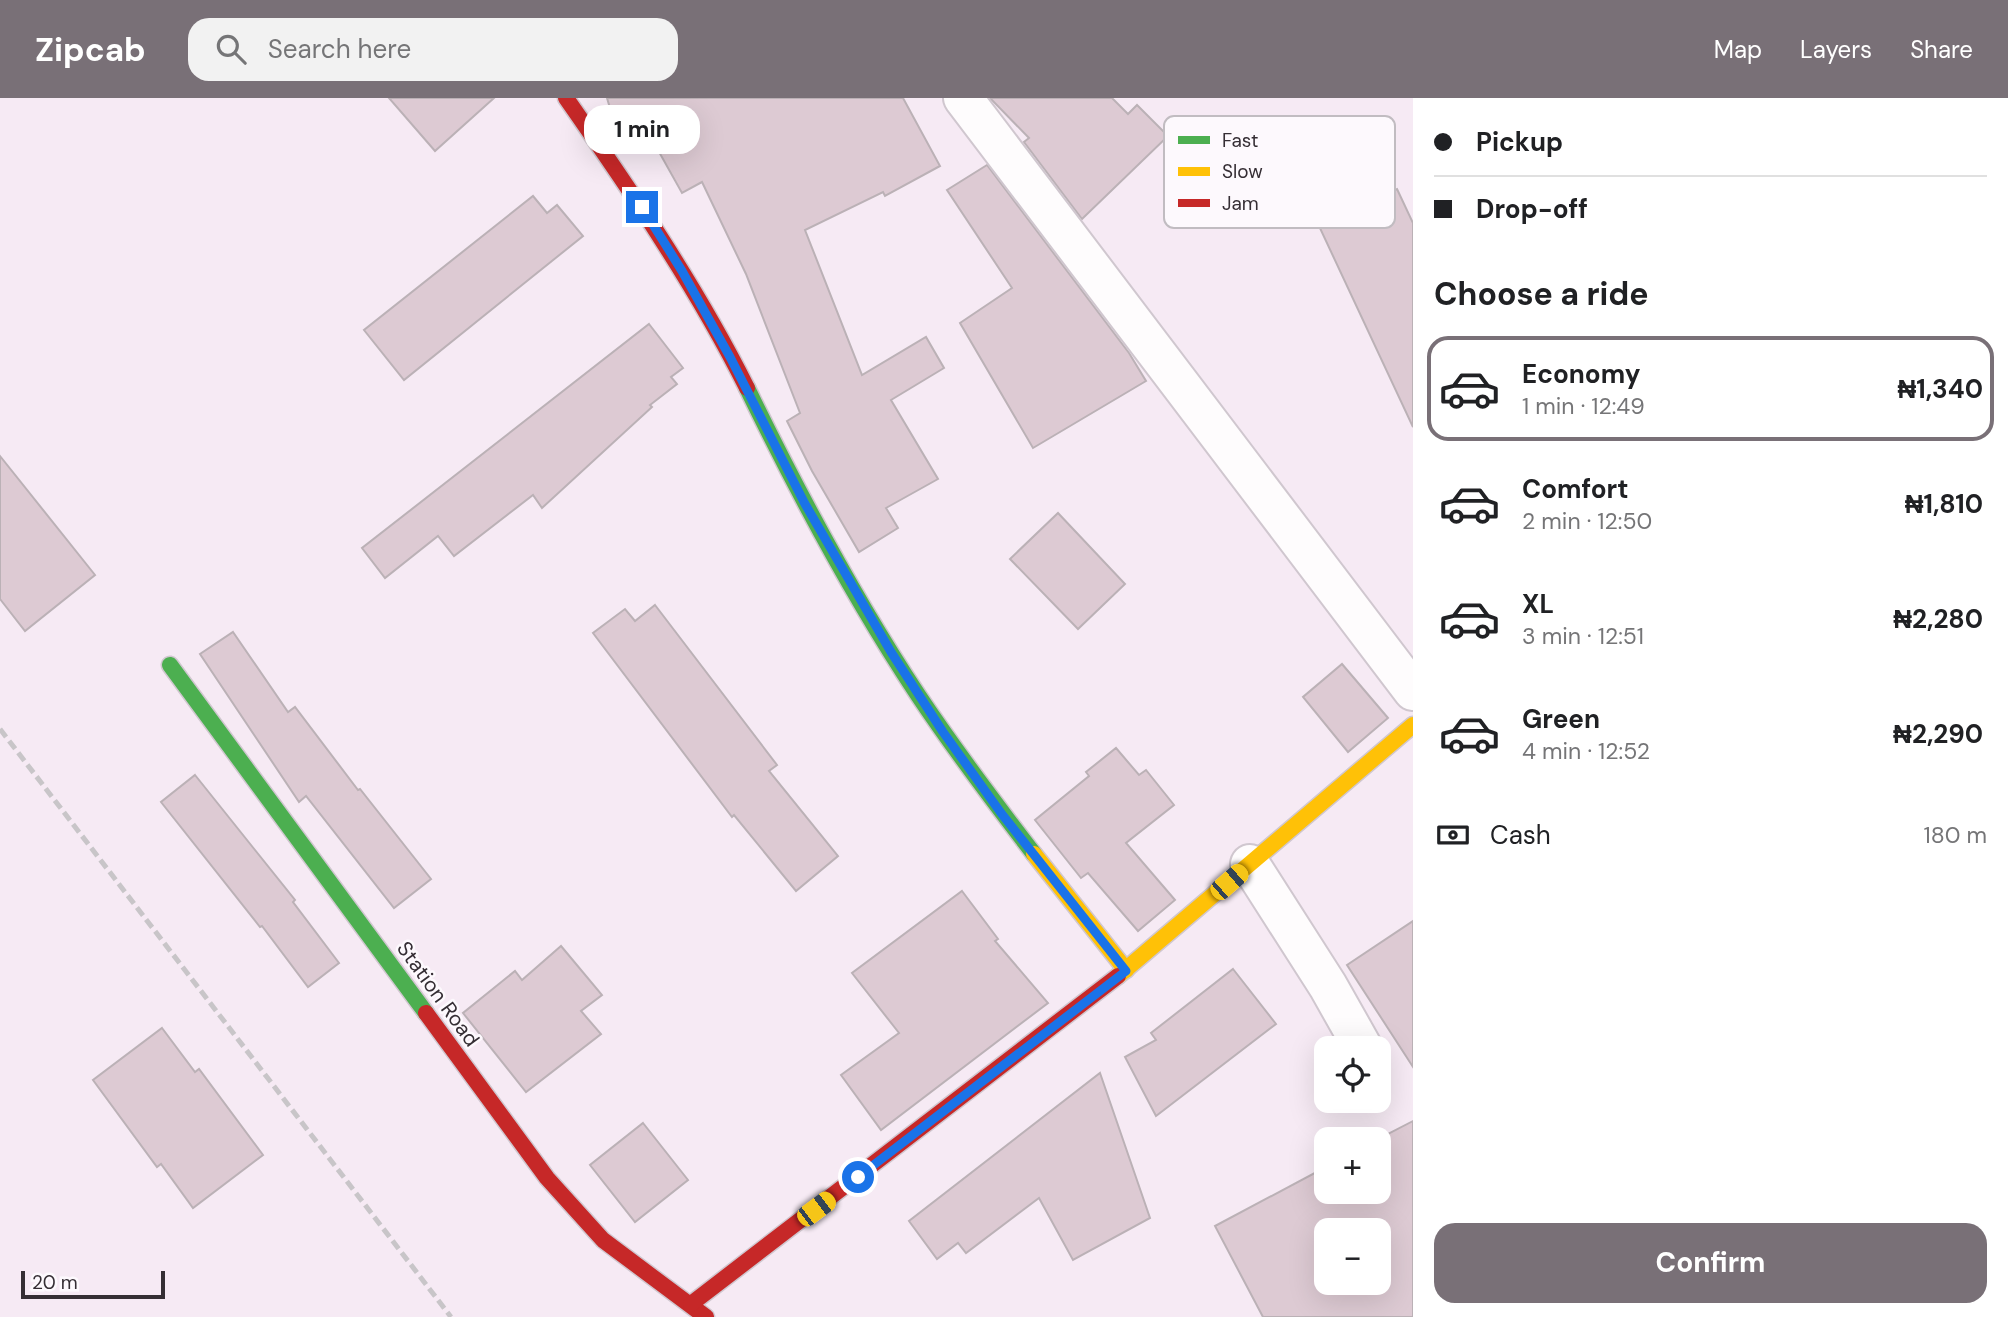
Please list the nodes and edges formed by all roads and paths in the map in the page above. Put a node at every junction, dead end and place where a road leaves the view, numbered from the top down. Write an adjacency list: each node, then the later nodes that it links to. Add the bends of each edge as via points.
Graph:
1 (566, 98): 7 (street, via 682,271 805,504 899,664 1001,813)
2 (964, 98): 4 (street)
3 (170, 665): 9 (street, Station Road, via 547,1178 603,1240)
4 (1413, 691)
5 (1413, 725): 6 (street)
6 (1250, 864): 7 (street); 8 (street)
7 (1126, 971): 9 (street)
8 (1356, 1036)
9 (691, 1304): 10 (street, Station Road)
10 (706, 1317)

